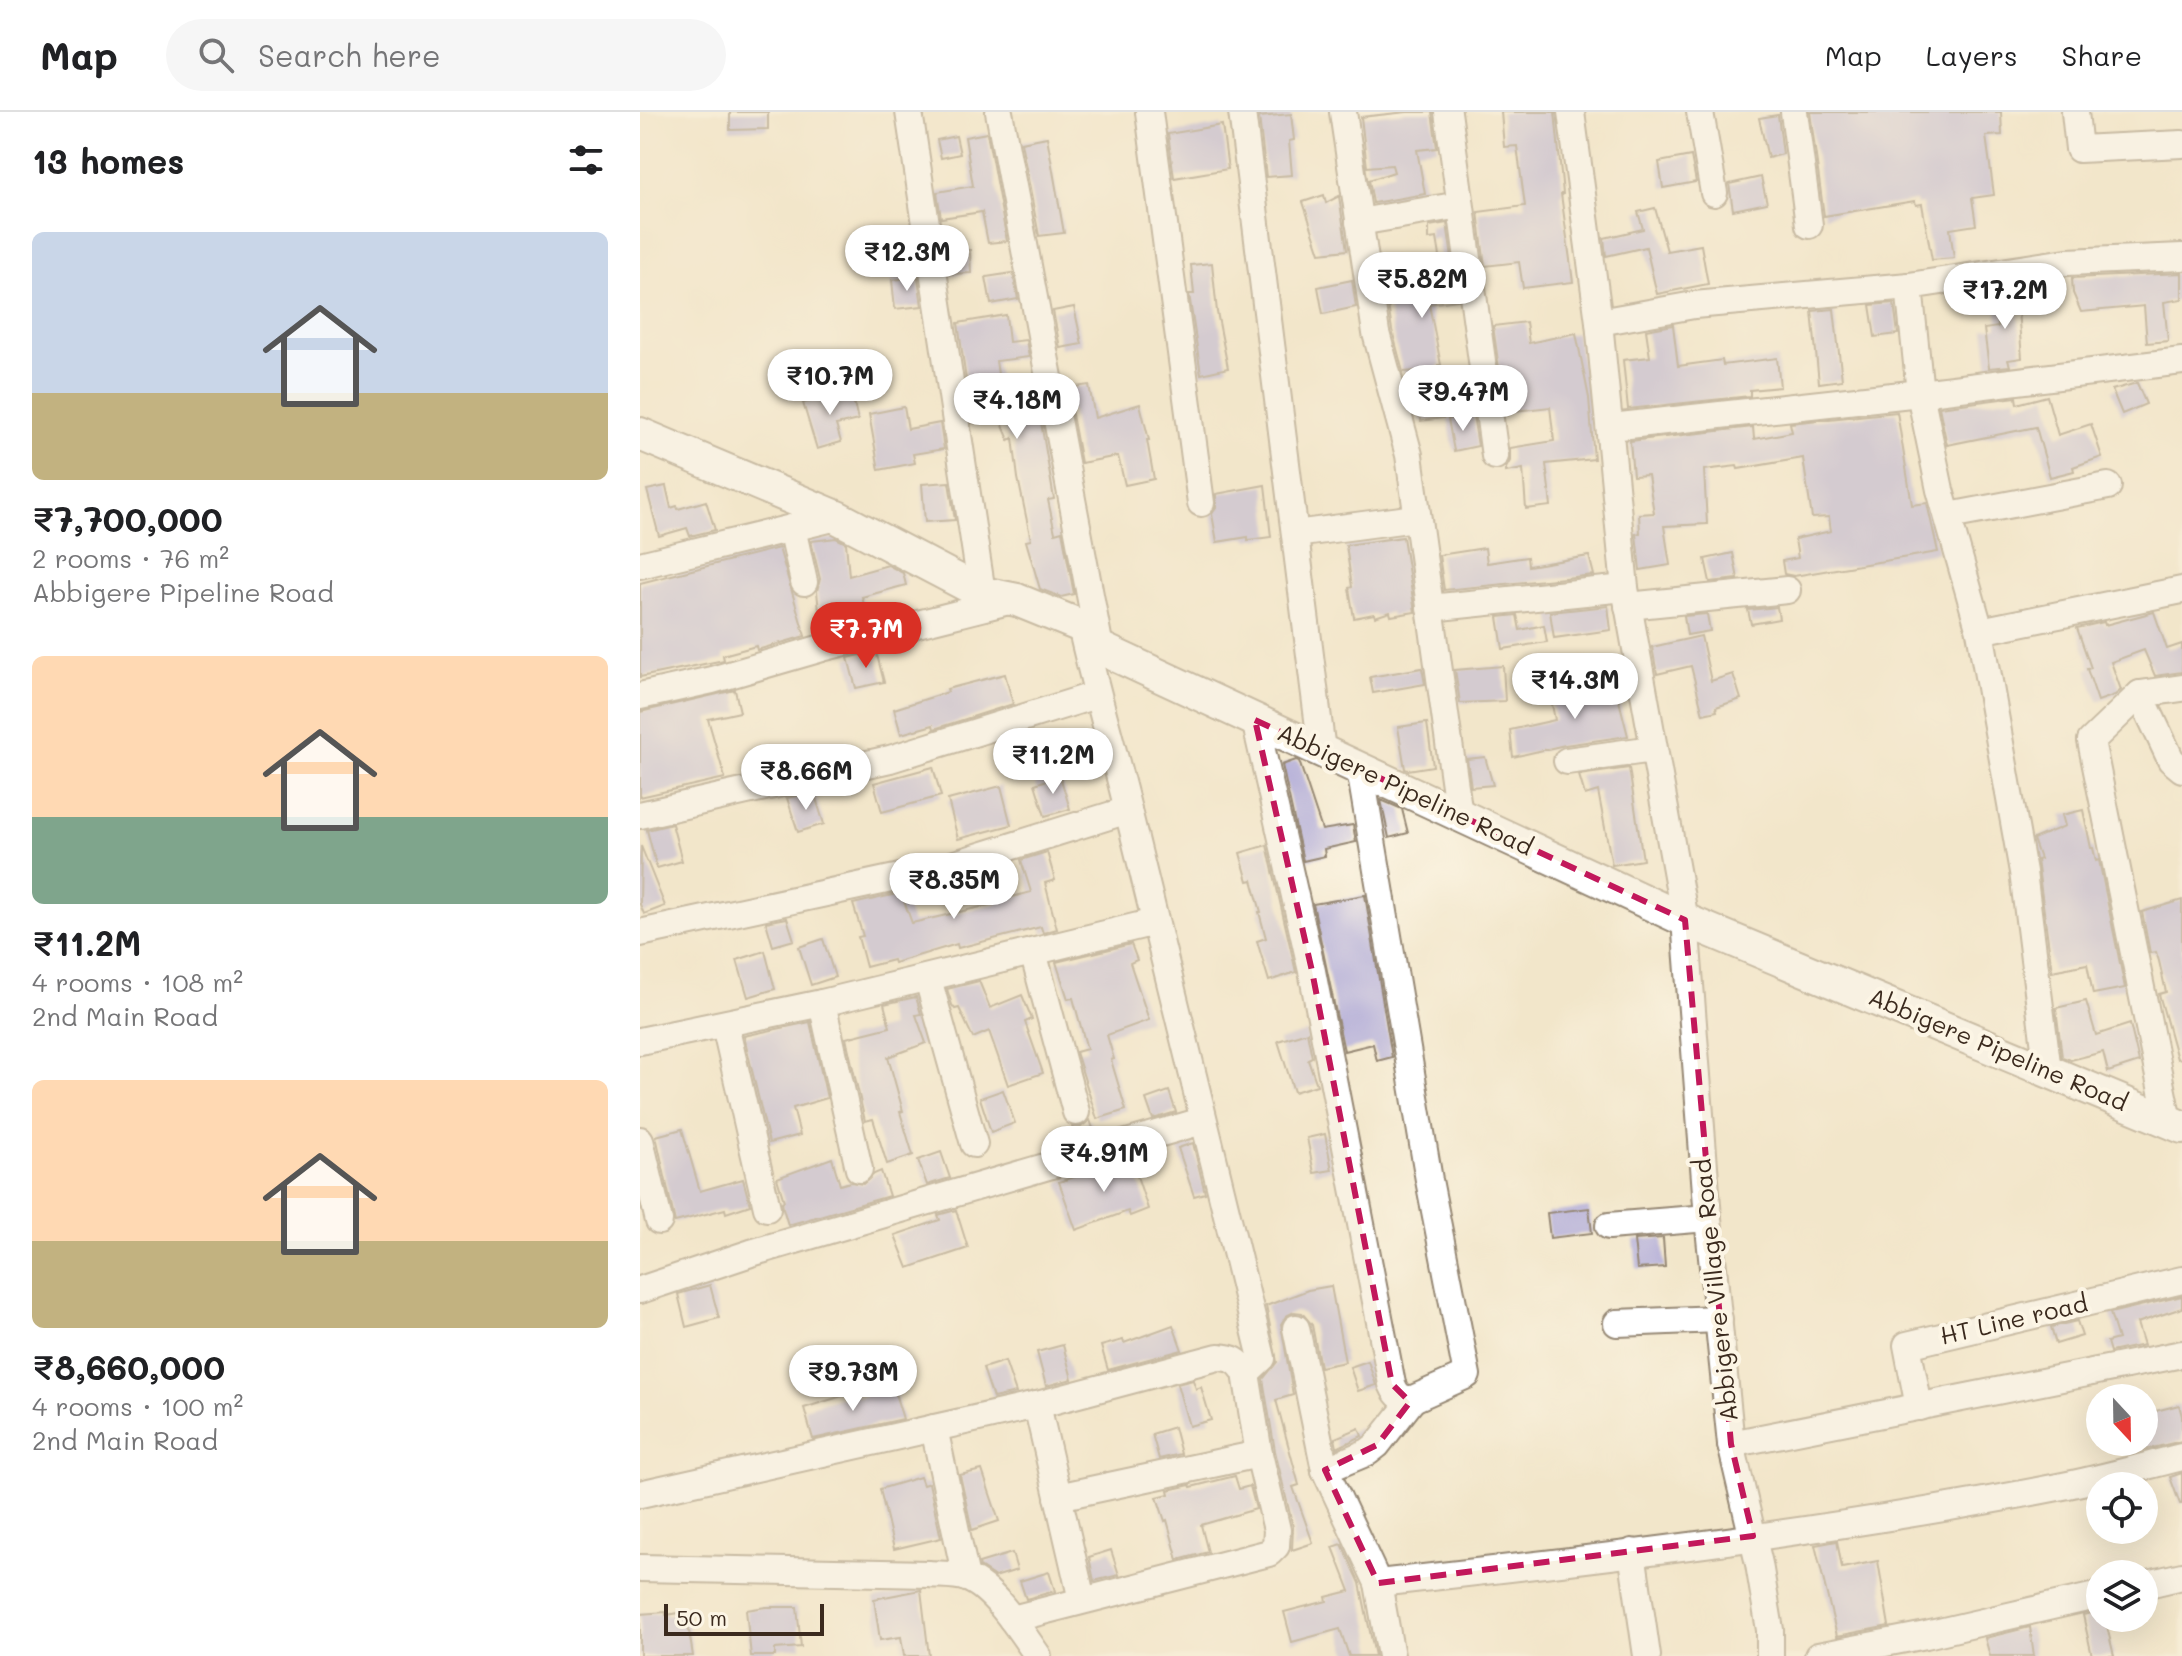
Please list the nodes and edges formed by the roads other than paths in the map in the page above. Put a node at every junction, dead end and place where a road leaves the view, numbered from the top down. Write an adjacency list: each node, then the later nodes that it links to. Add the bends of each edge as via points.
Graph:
1 (909, 112): 35 (street)
2 (999, 112): 40 (street)
3 (1149, 112): 25 (street)
4 (1242, 112): 30 (street)
5 (1343, 112): 14 (street)
6 (1448, 112): 13 (street)
7 (1571, 112): 18 (street, Abbigere Village Road)
8 (1700, 112): 12 (street)
9 (1794, 112): 15 (street)
10 (2075, 112): 11 (street, via 2079,149)
11 (2182, 144)
12 (1714, 193)
13 (1460, 205): 14 (street); 23 (street)
14 (1359, 222): 28 (street, via 1376,333 1409,455)
15 (1809, 225)
16 (2182, 257): 17 (street, via 2067,262)
17 (1909, 286): 18 (street, via 1694,305); 20 (street)
18 (1599, 322): 21 (street, Abbigere Village Road)
19 (2182, 361): 20 (street)
20 (1920, 393): 21 (street); 26 (street)
21 (1611, 427): 36 (street, Abbigere Village Road)
22 (641, 436): 27 (street, Abbigere Pipeline Road)
23 (1495, 456)
24 (2108, 486): 26 (street)
25 (1201, 503)
26 (1949, 516): 39 (street)
27 (837, 517): 29 (street); 35 (street, Abbigere Pipeline Road)
28 (1416, 518): 30 (street); 38 (street)
29 (792, 528): 31 (street); 32 (street)
30 (1295, 534): 47 (street)
31 (640, 565)
32 (804, 582)
33 (1787, 590): 36 (street)
34 (2182, 590): 39 (street)
35 (982, 593): 37 (street, Abbigere Pipeline Road)
36 (1626, 597): 38 (street); 46 (street, Abbigere Village Road)
37 (1017, 600): 40 (street, Abbigere Pipeline Road); 44 (street)
38 (1430, 608): 53 (street)
39 (1980, 631): 62 (street, via 2023,872)
40 (1090, 637): 43 (street); 45 (street, Abbigere Pipeline Road)
41 (2182, 688): 42 (street)
42 (2140, 694): 50 (street, via 2171,760); 65 (street, via 2091,741)
43 (1096, 695): 51 (street); 52 (street, via 890,759)
44 (640, 696)
45 (1255, 720): 47 (street, Abbigere Pipeline Road); 80 (street, via 1312,971 1392,1384 1396,1395)
46 (1653, 749): 48 (street); 54 (street, Abbigere Village Road)
47 (1322, 751): 49 (street, Abbigere Pipeline Road)
48 (1567, 761)
49 (1360, 769): 53 (street, Abbigere Pipeline Road); 80 (street, via 1467,1375)
50 (2182, 769)
51 (1128, 810): 55 (street); 56 (street, via 942,868)
52 (640, 815)
53 (1459, 815): 54 (street, Abbigere Pipeline Road)
54 (1685, 920): 62 (street, Abbigere Pipeline Road); 70 (street, Abbigere Village Road)
55 (1155, 922): 57 (street); 64 (street)
56 (640, 933)
57 (1033, 952): 58 (street); 63 (street)
58 (928, 979): 59 (street); 67 (street)
59 (822, 1003): 60 (street); 68 (street)
60 (725, 1025): 61 (street); 69 (street)
61 (640, 1041)
62 (2048, 1071): 65 (street, Abbigere Pipeline Road)
63 (1076, 1112)
64 (1202, 1121): 74 (street); 79 (street, via 1262,1358)
65 (2175, 1124)
66 (640, 1140): 71 (street)
67 (974, 1144)
68 (859, 1169)
69 (767, 1208)
70 (1708, 1218): 72 (street); 75 (street, Abbigere Village Road)
71 (659, 1221)
72 (1609, 1226)
73 (2182, 1280): 82 (street, HT Line road, via 1907,1345)
74 (640, 1290)
75 (1719, 1319): 76 (street); 84 (street, Abbigere Village Road)
76 (1617, 1323)
77 (1296, 1328): 87 (street)
78 (2182, 1354): 82 (street)
79 (1246, 1373): 81 (street, via 1234,1358 1218,1357); 85 (street)
80 (1413, 1399): 87 (street, via 1377,1445)
81 (1037, 1405): 83 (street); 89 (street)
82 (1919, 1407): 84 (street)
83 (934, 1428): 88 (street); 94 (street)
84 (1731, 1444): 90 (street, Abbigere Village Road)
85 (1259, 1454): 89 (street); 98 (street, via 1277,1530 1276,1546 1269,1553)
86 (2182, 1457): 90 (street, via 2060,1487)
87 (1325, 1470): 96 (street)
88 (640, 1494)
89 (1058, 1497): 98 (street)
90 (1753, 1536): 91 (street); 104 (street, Abbigere Village Road)
91 (1632, 1552): 96 (street); 103 (street)
92 (640, 1568): 94 (street)
93 (2182, 1576): 95 (street)
94 (966, 1578): 99 (street)
95 (2158, 1582)
96 (1378, 1583): 102 (street)
97 (2086, 1599): 100 (street)
98 (1082, 1600): 99 (street)
99 (1012, 1619): 101 (street)
100 (1930, 1645): 105 (street)
101 (1038, 1656)
102 (1391, 1656)
103 (1647, 1656)
104 (1770, 1656)
105 (1818, 1656)

